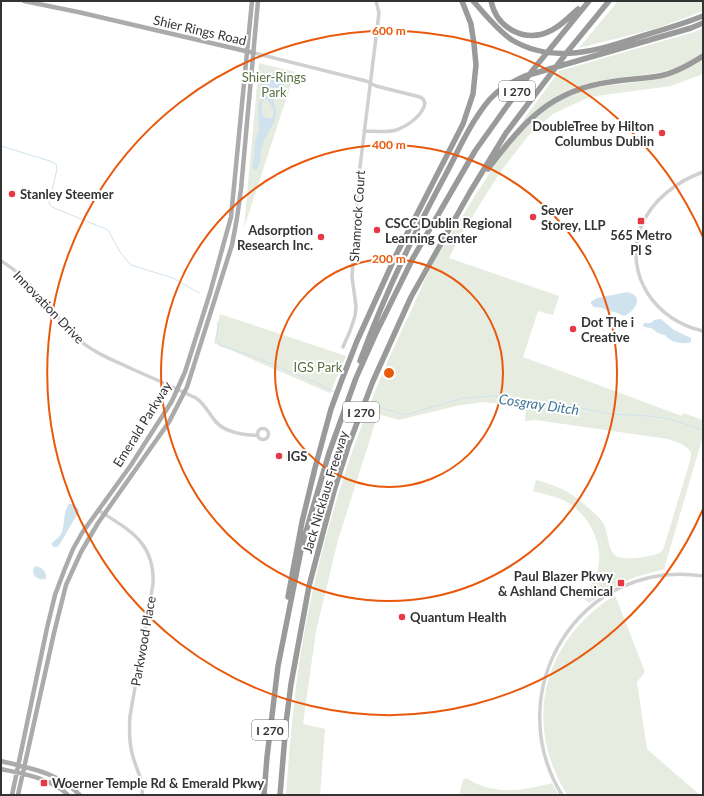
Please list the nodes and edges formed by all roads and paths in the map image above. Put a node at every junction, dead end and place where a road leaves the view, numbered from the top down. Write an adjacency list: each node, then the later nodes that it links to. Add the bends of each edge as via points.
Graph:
1 (24, 1): 12 (main road, Shier Rings Road)
2 (252, 1): 12 (main road, Emerald Parkway)
3 (258, 1): 13 (main road, Emerald Parkway)
4 (376, 1): 15 (street, Shamrock Court, via 379,12)
5 (462, 1): 29 (highway, via 471,24 474,44 476,64 473,94 463,124 377,296 331,409 302,522)
6 (474, 1): 10 (highway, via 512,40 537,51 551,53 576,54 613,46)
7 (490, 1): 8 (highway, via 492,10 506,28 524,36 533,36 560,25)
8 (588, 1): 24 (highway, Jack Nicklaus Freeway / I 270, via 510,100 453,187 406,271 356,378)
9 (609, 1): 18 (highway, Jack Nicklaus Freeway / I 270, via 506,133)
10 (703, 16)
11 (703, 23): 24 (highway, via 540,71 511,82 491,98 422,219 384,299 356,370)
12 (247, 52): 13 (main road, Shier Rings Road); 22 (main road, Emerald Parkway, via 231,217 210,293)
13 (254, 53): 15 (street, Shier Rings Road); 23 (main road, Emerald Parkway, via 238,218 209,320)
14 (703, 56): 18 (highway, via 678,71 660,76 590,85 556,99 522,127)
15 (370, 84): 16 (street, Shamrock Court); 16 (street, Shier Rings Road, via 420,97 425,103 416,117 395,131)
16 (364, 131): 21 (street, Shamrock Court, via 352,276 356,306 355,316)
17 (703, 172): 20 (street, via 683,181 663,196 650,211 637,242 641,281 649,295 663,312 675,321)
18 (466, 200): 42 (highway, Jack Nicklaus Freeway / I 270, via 393,334 372,381 334,491 309,586 291,684)
19 (1, 261): 22 (street, Innovation Drive, via 16,271 85,345)
20 (703, 331)
21 (343, 347)
22 (178, 390): 23 (street, Innovation Drive); 26 (main road, Emerald Parkway, via 152,433)
23 (184, 393): 25 (street, Innovation Drive, via 201,401 220,426 246,435); 27 (main road, Emerald Parkway, via 165,427)
24 (345, 408): 29 (highway, Jack Nicklaus Freeway / I 270, via 302,545)
25 (258, 435)
26 (98, 510): 27 (street, Parkwood Place); 31 (main road, Emerald Parkway, via 74,548 55,595)
27 (104, 514): 32 (main road, Emerald Parkway, via 81,552 62,597); 40 (street, Parkwood Place, via 141,542 149,555 153,569 153,584 129,731)
28 (703, 576): 43 (street, via 679,574 639,580 592,606 574,623 564,638 551,660 544,680 539,715 545,758)
29 (278, 666): 41 (highway, Jack Nicklaus Freeway / I 270)
30 (1, 762): 31 (main road)
31 (18, 765): 32 (main road); 34 (main road, Emerald Parkway)
32 (24, 767): 35 (main road, Emerald Parkway); 39 (main road, via 56,776)
33 (1, 769): 34 (main road)
34 (17, 772): 35 (main road); 36 (main road, Emerald Parkway)
35 (23, 774): 37 (main road, Emerald Parkway); 38 (main road, via 52,784)
36 (12, 795)
37 (18, 795)
38 (68, 795)
39 (80, 795)
40 (142, 795)
41 (264, 795)
42 (280, 795)
43 (562, 795)

